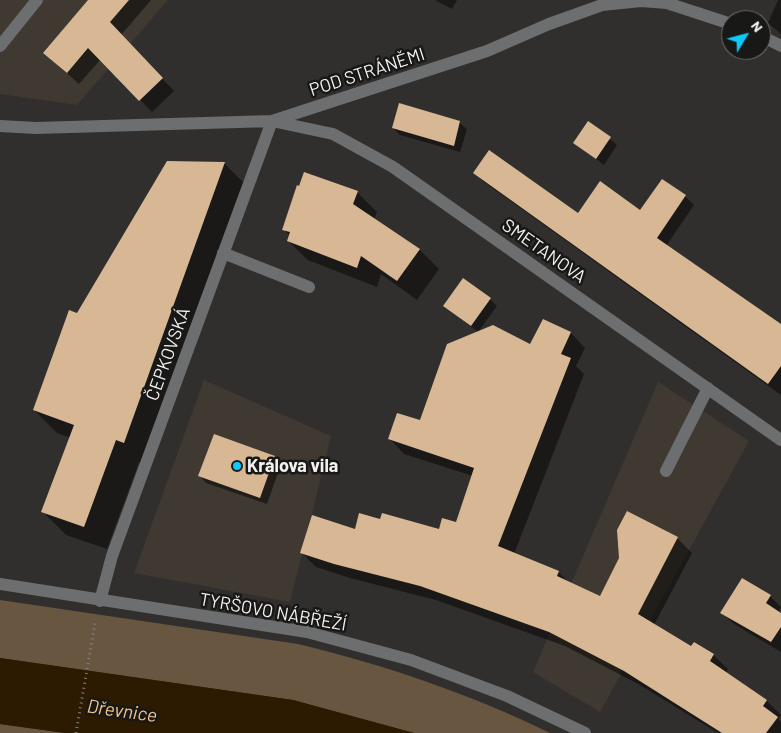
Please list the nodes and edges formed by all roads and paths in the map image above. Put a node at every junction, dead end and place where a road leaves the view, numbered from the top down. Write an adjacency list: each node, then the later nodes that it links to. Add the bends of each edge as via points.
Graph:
1 (37, 0): 3 (street)
2 (721, 21): 4 (street, POD STRÁNĚMI, via 667,3 641,1 602,5 487,51)
3 (0, 46)
4 (272, 121): 5 (street, POD STRÁNĚMI, via 36,128); 6 (street, ČEPKOVSKÁ); 8 (street, SMETANOVA, via 332,134 393,167)
5 (0, 126)
6 (223, 253): 7 (street); 12 (street, ČEPKOVSKÁ, via 112,556)
7 (309, 287)
8 (708, 388): 9 (street, SMETANOVA); 10 (street)
9 (781, 440)
10 (666, 471)
11 (0, 584): 12 (street, TYRŠOVO NÁBŘEŽÍ)
12 (100, 601): 15 (street, TYRŠOVO NÁBŘEŽÍ, via 307,632 411,660 507,696)
13 (95, 624): 14 (path)
14 (76, 733)
15 (585, 733)

